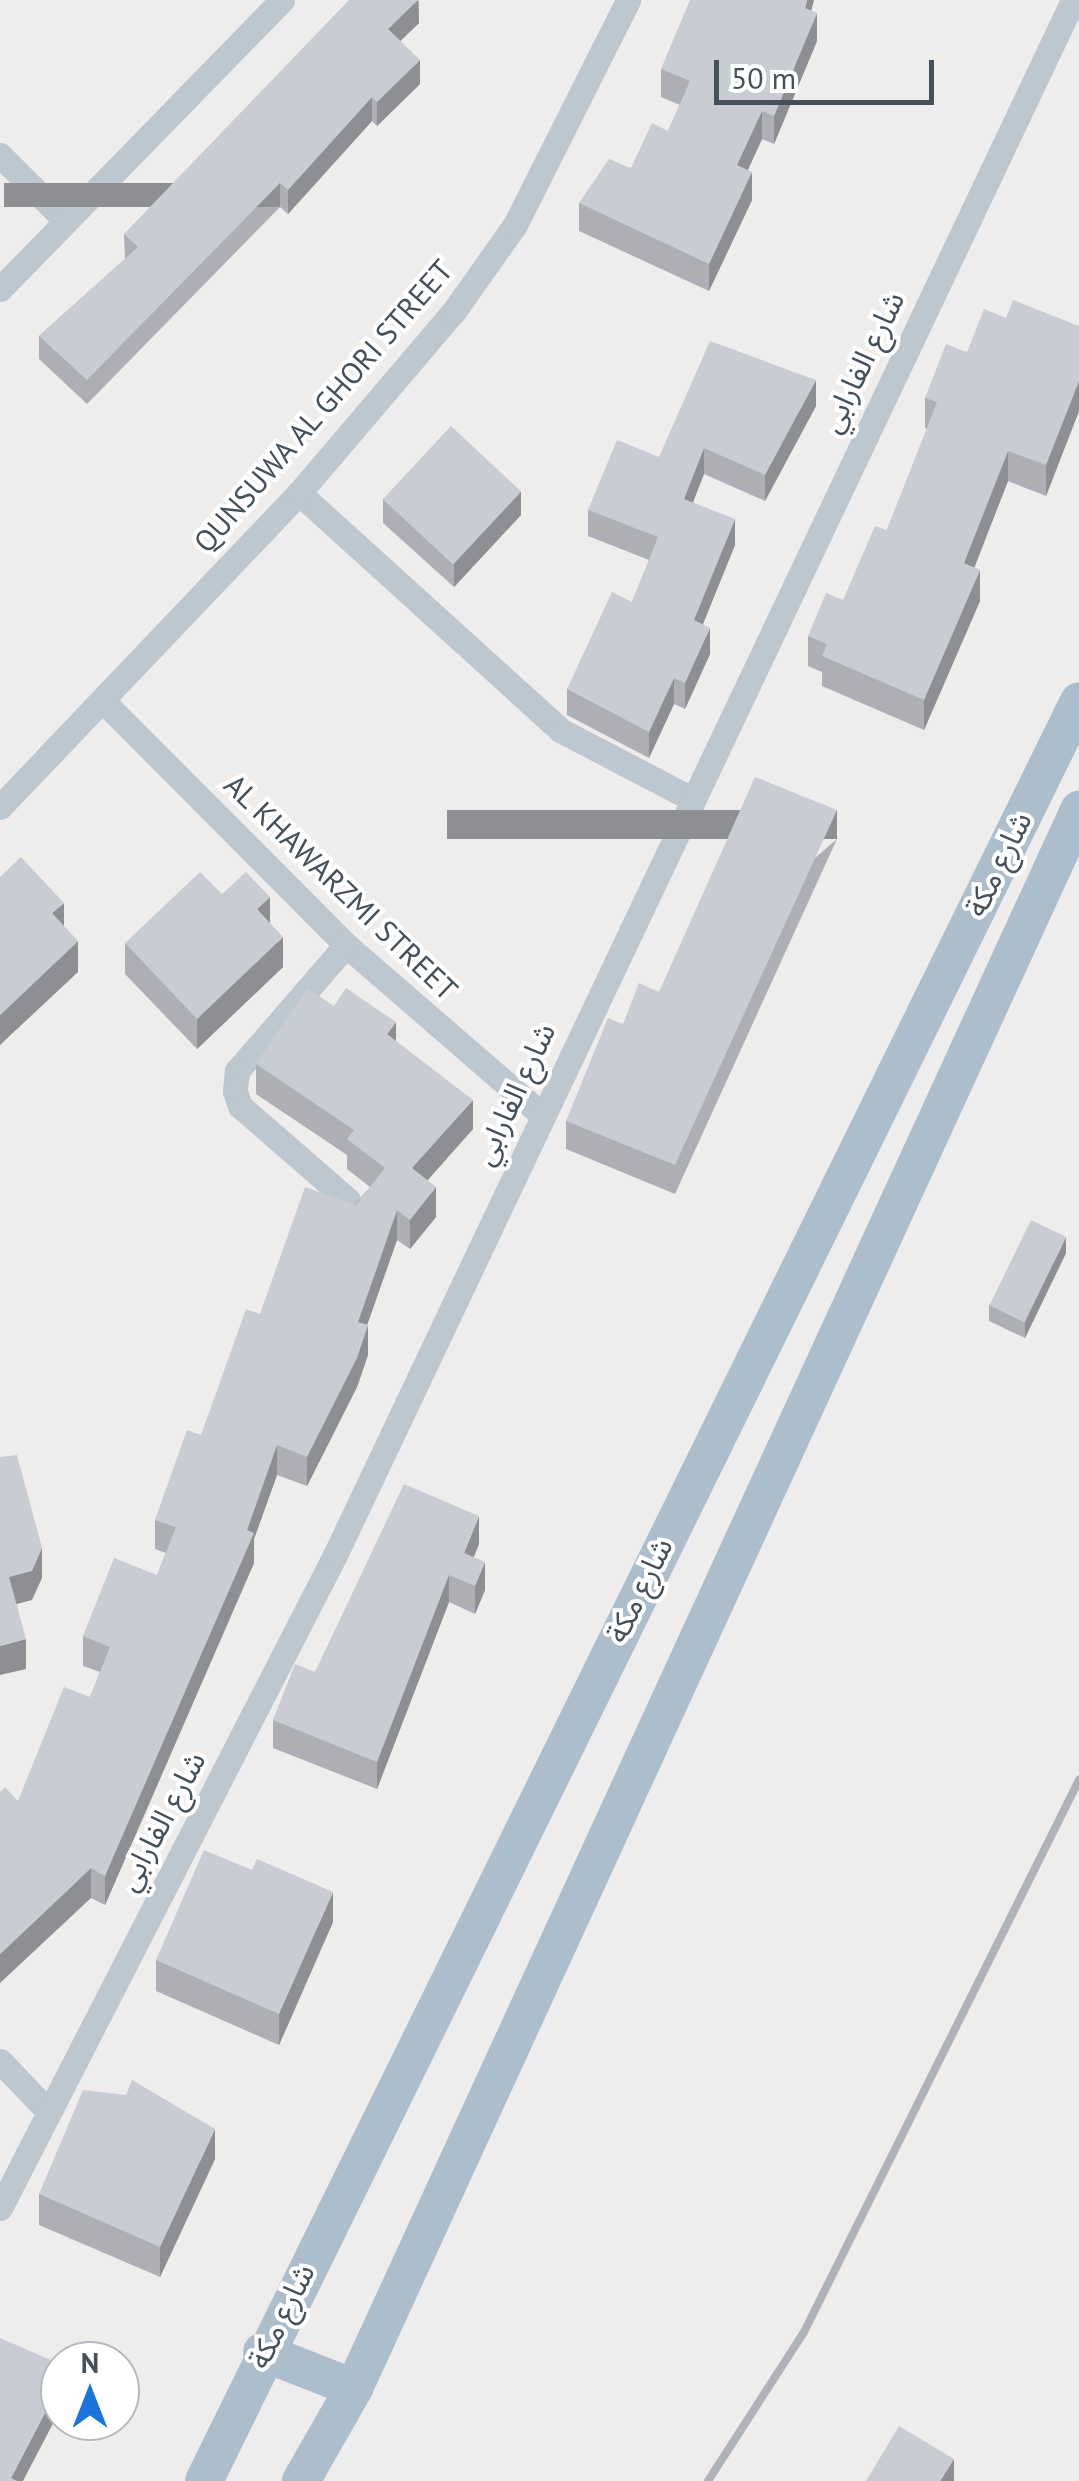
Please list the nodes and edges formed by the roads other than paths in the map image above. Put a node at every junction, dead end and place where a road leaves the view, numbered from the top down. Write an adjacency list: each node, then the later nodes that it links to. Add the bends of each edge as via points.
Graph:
1 (282, 0): 5 (street)
2 (628, 0): 7 (street, QUNSUWA AL GHORI STREET, via 516,225)
3 (1074, 0): 10 (street, شارع الفارابي)
4 (0, 154): 5 (street)
5 (66, 221): 6 (street)
6 (0, 289)
7 (299, 493): 8 (street, QUNSUWA AL GHORI STREET); 10 (street, via 560,730)
8 (102, 700): 11 (street, QUNSUWA AL GHORI STREET); 13 (street, AL KHAWARZMI STREET)
9 (1079, 701): 19 (main road, شارع مكة)
10 (688, 797): 14 (street, شارع الفارابي)
11 (0, 807)
12 (1079, 810): 20 (main road, شارع مكة)
13 (346, 946): 14 (street, AL KHAWARZMI STREET); 15 (street, via 237,1072 235,1090 240,1106)
14 (541, 1114): 17 (street, شارع الفارابي, via 336,1553)
15 (348, 1200)
16 (0, 2061): 17 (street)
17 (46, 2109): 18 (street, شارع الفارابي)
18 (0, 2208)
19 (262, 2352): 20 (main road); 21 (main road, شارع مكة)
20 (354, 2388): 22 (main road, شارع مكة)
21 (204, 2481)
22 (301, 2481)

